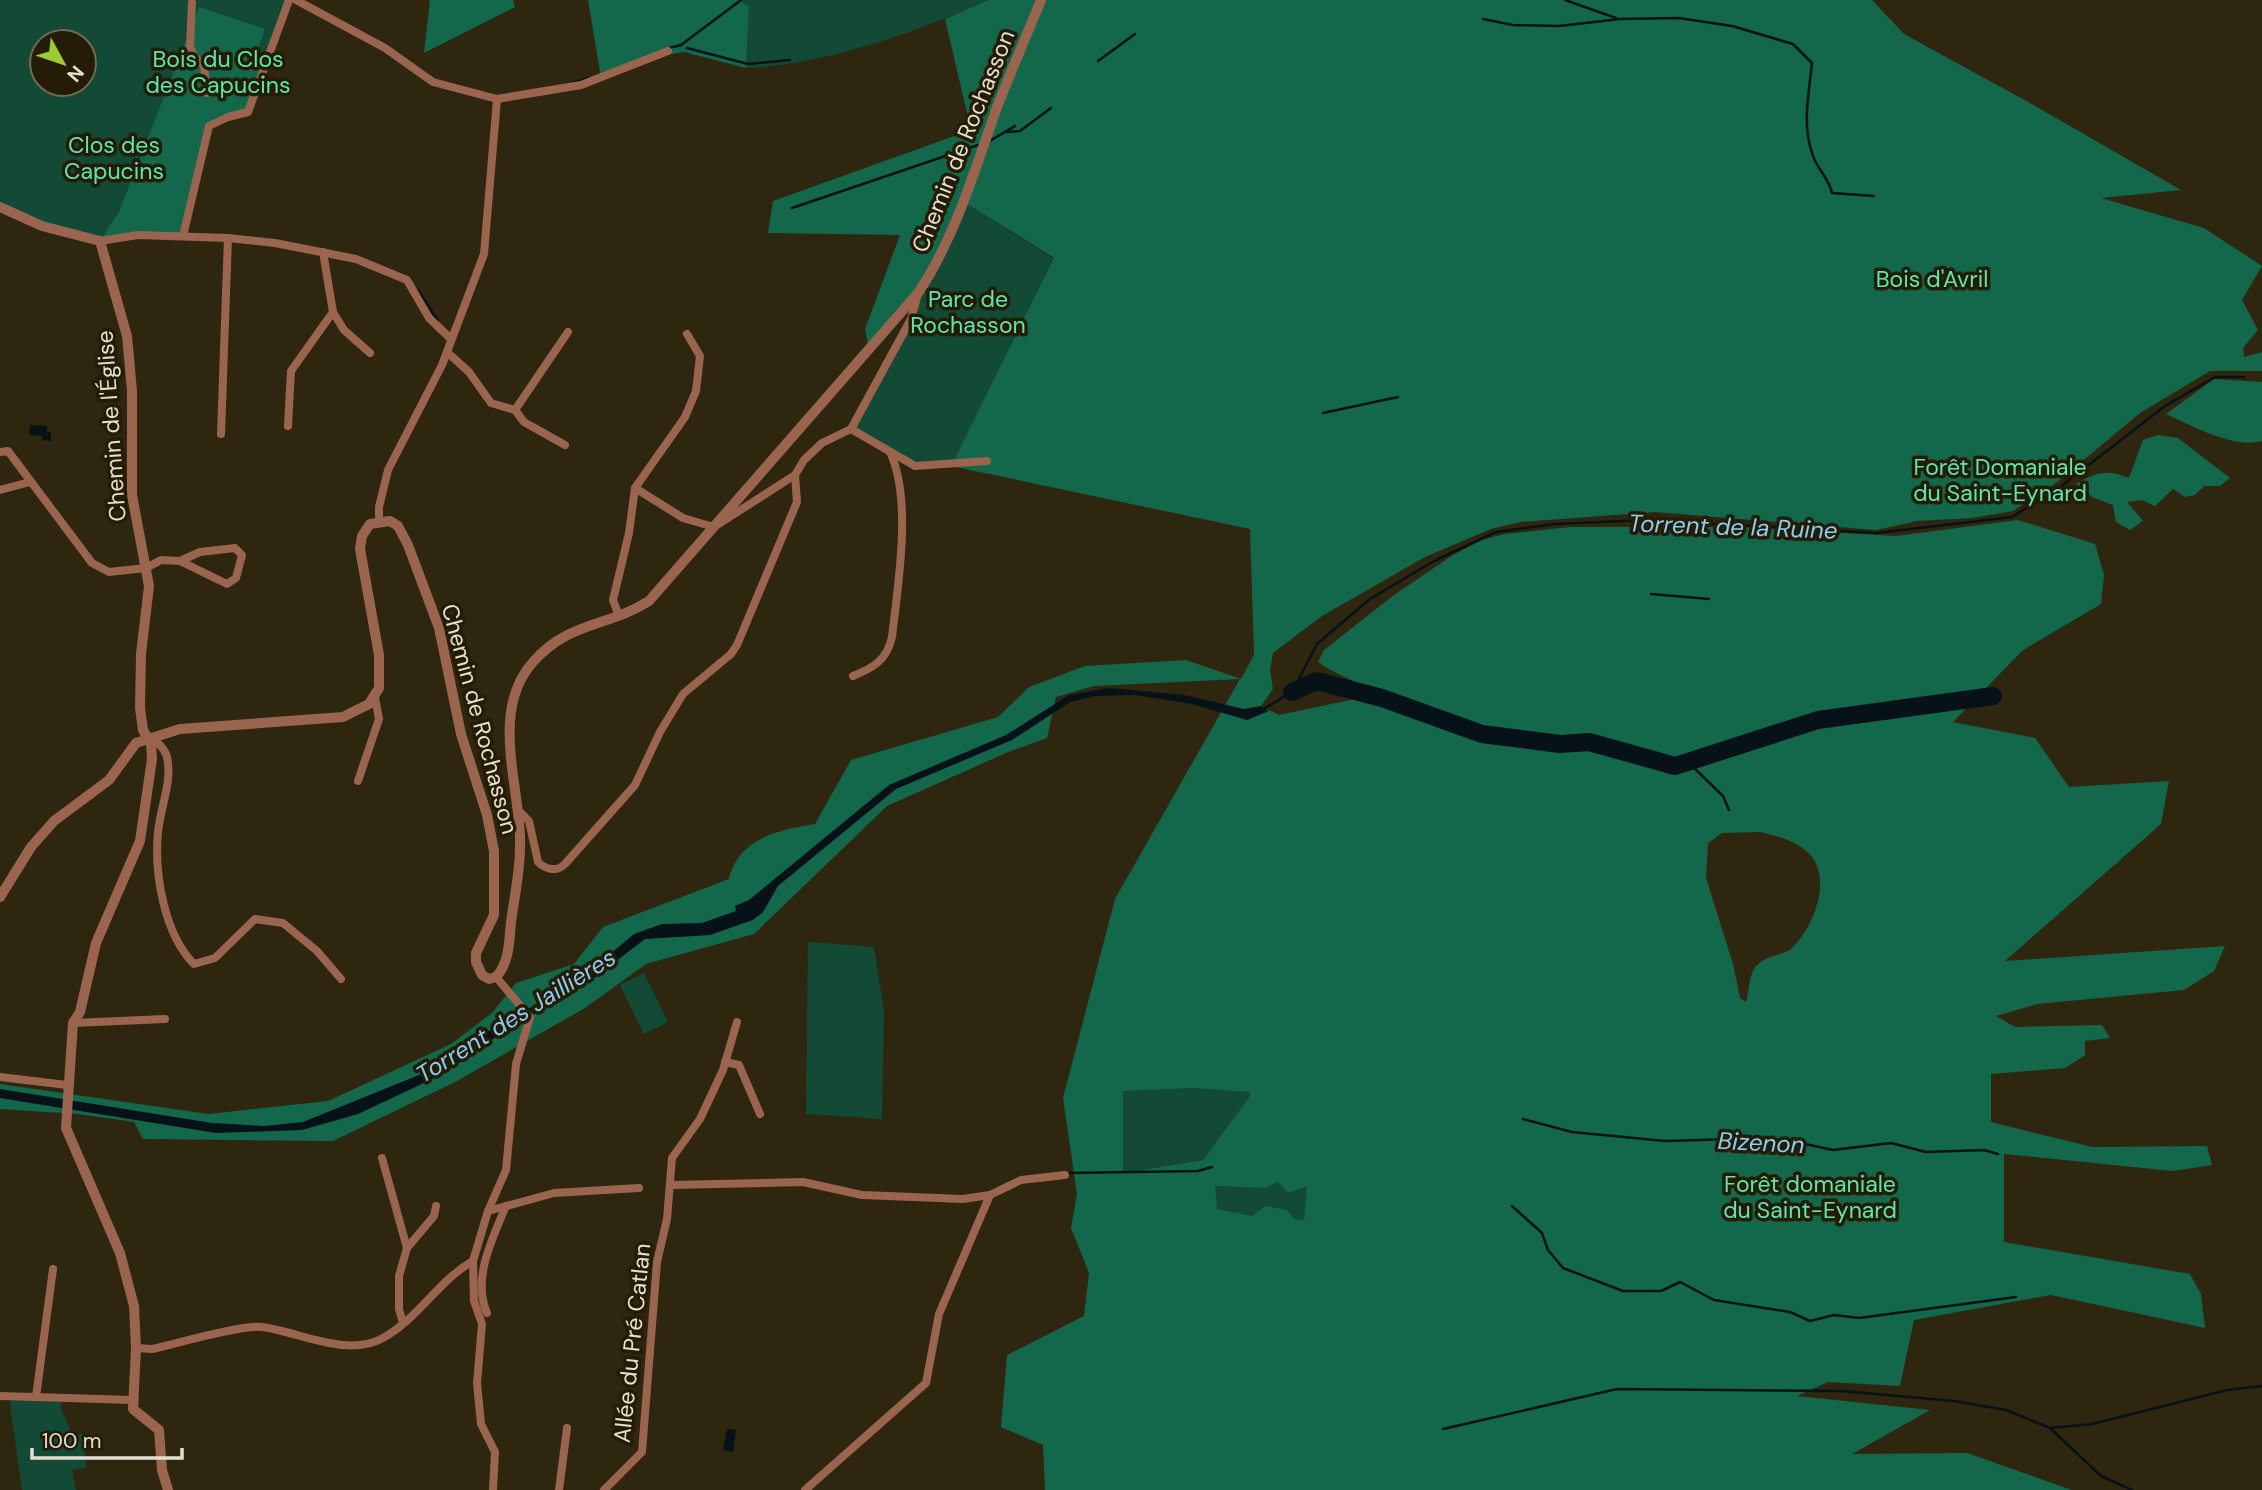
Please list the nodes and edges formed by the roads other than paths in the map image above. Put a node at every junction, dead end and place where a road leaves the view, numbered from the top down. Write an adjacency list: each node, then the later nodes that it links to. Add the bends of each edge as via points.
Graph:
1 (289, 0): 9 (street, via 248,112 209,127)
2 (296, 0): 7 (street, via 384,48 433,82)
3 (1041, 0): 13 (street, Chemin de Rochasson, via 964,202)
4 (192, 3): 6 (street, via 190,46 204,66)
5 (668, 51): 7 (street, via 581,85)
6 (207, 93)
7 (497, 99): 17 (street, via 487,245)
8 (0, 207): 11 (street, via 42,226)
9 (183, 236): 10 (street); 11 (street, via 138,235)
10 (228, 238): 12 (street); 23 (street)
11 (100, 241): 35 (street, Chemin de l'Église, via 127,336 132,495)
12 (323, 252): 14 (street); 17 (street, via 356,259 407,280 429,318)
13 (918, 293): 22 (street, via 911,319); 33 (street, Chemin de Rochasson)
14 (333, 312): 19 (street, via 344,330); 21 (street, via 290,371)
15 (568, 332): 20 (street)
16 (687, 334): 30 (street, via 700,356 696,391 685,417)
17 (451, 339): 18 (street)
18 (447, 352): 20 (street, via 464,365 491,403); 32 (street, via 392,460)
19 (370, 353)
20 (515, 410): 24 (street, via 524,422)
21 (288, 426)
22 (851, 429): 26 (street); 28 (street, via 821,443)
23 (221, 434)
24 (565, 445)
25 (0, 452): 29 (street, via 8,451)
26 (891, 454): 27 (street, via 925,467); 37 (street, via 901,499 892,637 887,654)
27 (987, 461)
28 (795, 475): 33 (street); 41 (street, via 797,502 737,645 683,694 635,785 611,816 561,868 550,869 535,857 529,821)
29 (30, 482): 31 (street); 35 (street, via 92,563 109,572)
30 (635, 488): 33 (street, via 684,518); 36 (street, via 613,600)
31 (0, 490)
32 (379, 520): 38 (street, via 362,536 360,549 379,655); 43 (street, Chemin de Rochasson, via 398,526 408,545 445,651 461,734 494,851 494,915 476,962 482,975)
33 (714, 527): 36 (street, Chemin de Rochasson, via 649,601)
34 (180, 561): 34 (street, via 227,584 236,578 242,555 235,548 200,552); 35 (street, via 161,560)
35 (146, 568): 39 (street, Chemin de l'Église, via 149,586 140,708)
36 (619, 616): 41 (street, Chemin de Rochasson, via 576,628 550,644 515,689 509,712)
37 (853, 676)
38 (375, 698): 39 (street, via 342,717 215,725); 40 (street, via 379,719)
39 (150, 737): 42 (street, via 136,743 109,780 54,821 31,847); 44 (street, via 165,750 169,765 158,834 158,867 180,951 194,964 215,958 255,919 283,923); 47 (street, Chemin de l'Église, via 152,759 140,841 96,943 80,1012)
40 (358, 781)
41 (517, 810): 43 (street, Chemin de Rochasson, via 519,874 508,953)
42 (0, 897)
43 (496, 977): 59 (street, via 530,1017 516,1064 506,1170)
44 (341, 979)
45 (165, 1018): 47 (street)
46 (737, 1022): 48 (street, Allée du Pré Catlan)
47 (73, 1023): 50 (street, Chemin de l'Église)
48 (725, 1062): 51 (street, via 739,1065); 54 (street, Allée du Pré Catlan, via 700,1119 672,1158)
49 (0, 1077): 50 (street)
50 (67, 1088): 65 (street, Chemin de l'Église, via 66,1128 120,1253 134,1306)
51 (760, 1114)
52 (382, 1158): 60 (street)
53 (1065, 1175): 56 (street, via 1021,1180)
54 (670, 1185): 56 (street, via 803,1182 896,1198); 73 (street, Allée du Pré Catlan, via 657,1262 642,1452)
55 (639, 1188): 58 (street, via 554,1193)
56 (990, 1195): 74 (street, via 939,1314 926,1382)
57 (436, 1206): 60 (street, via 434,1216)
58 (505, 1209): 59 (street); 63 (street, via 486,1256 482,1301)
59 (488, 1211): 61 (street)
60 (407, 1248): 64 (street, via 399,1276)
61 (473, 1261): 64 (street, via 457,1270); 71 (street, via 474,1301 482,1324 477,1383 481,1424 495,1452)
62 (53, 1269): 67 (street)
63 (487, 1312)
64 (403, 1323): 65 (street, via 383,1339 362,1345 260,1326 152,1349)
65 (136, 1348): 68 (street, Chemin de l'Église)
66 (0, 1396): 67 (street)
67 (36, 1397): 68 (street)
68 (132, 1400): 70 (street, via 133,1409 162,1437 162,1469)
69 (567, 1429): 72 (street)
70 (169, 1490)
71 (493, 1490)
72 (559, 1490)
73 (604, 1490)
74 (805, 1490)

